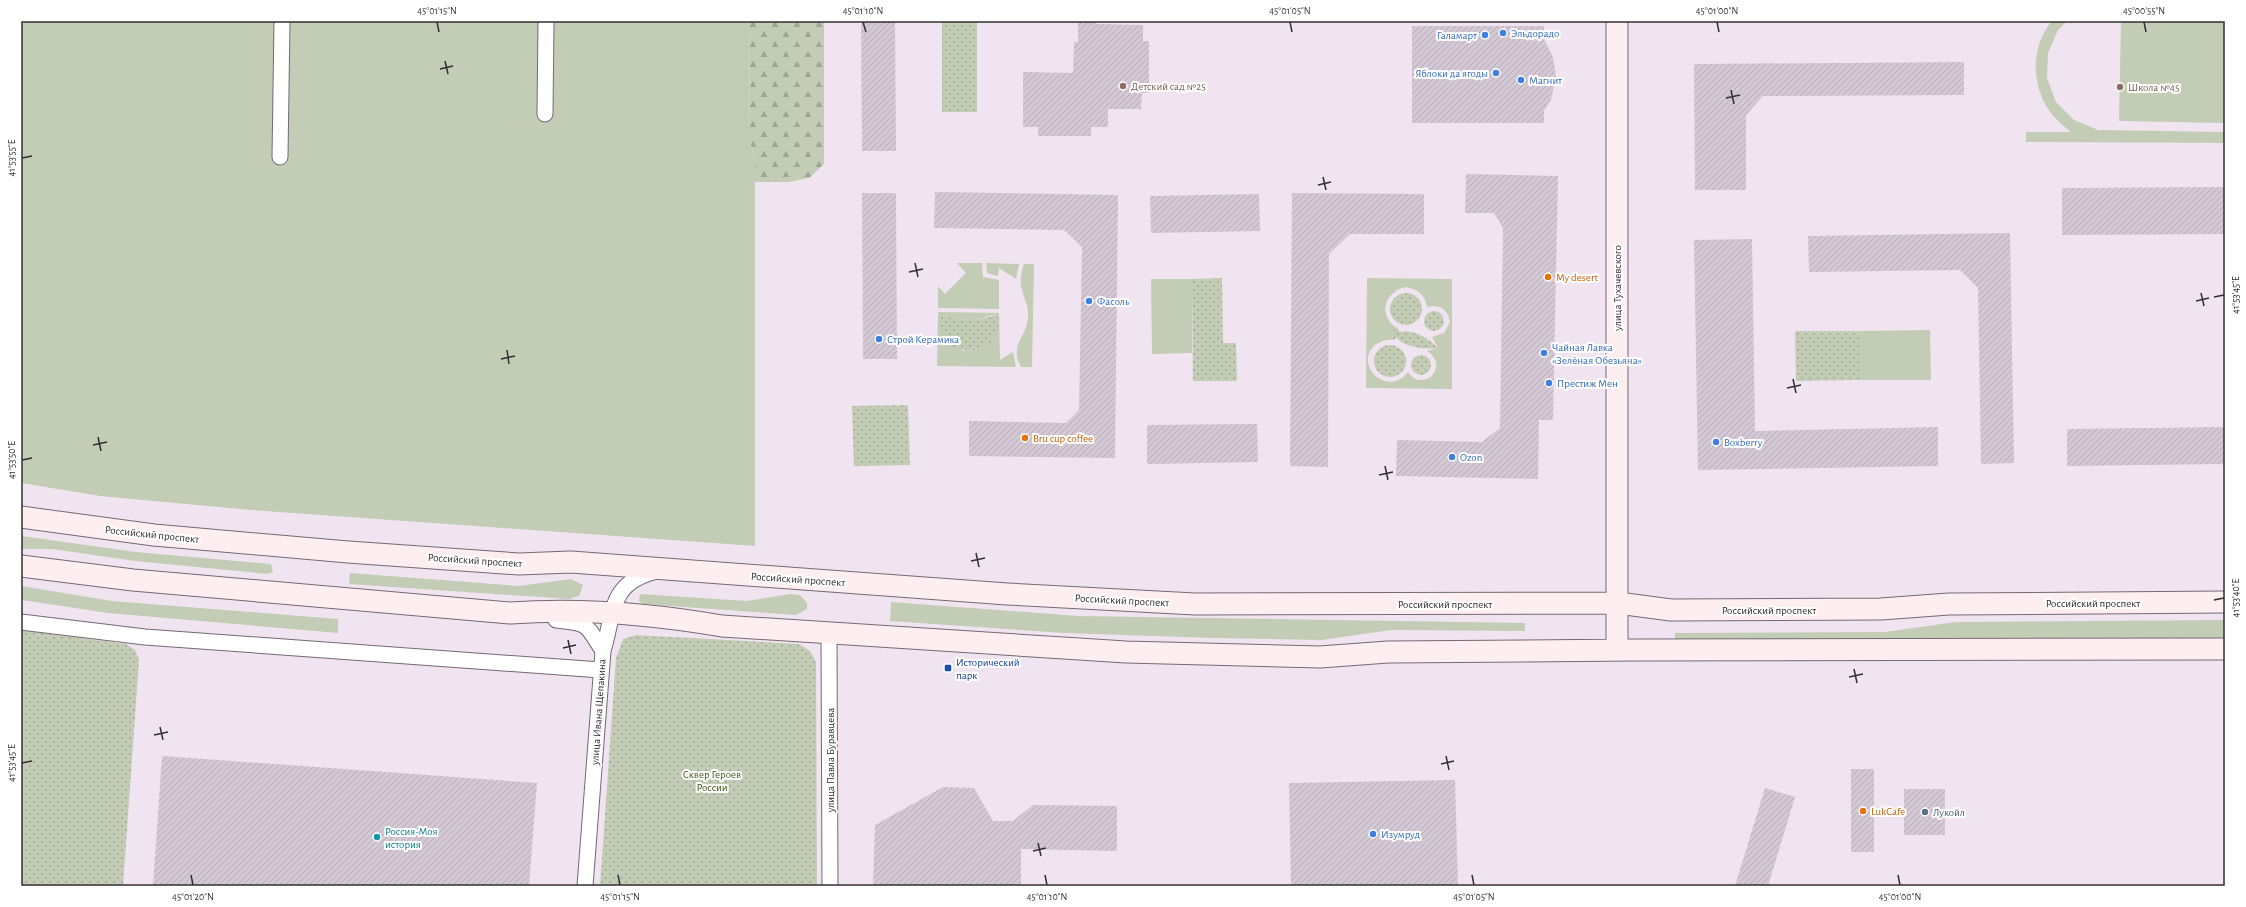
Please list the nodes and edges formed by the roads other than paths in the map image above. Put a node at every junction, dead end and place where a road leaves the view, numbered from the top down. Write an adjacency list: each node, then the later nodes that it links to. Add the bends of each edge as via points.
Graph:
1 (282, 21): 5 (street)
2 (546, 21): 4 (street)
3 (1617, 21): 10 (main road, улица Тухачевского)
4 (545, 114)
5 (280, 157)
6 (21, 517): 8 (main road, Российский проспект, via 154,535 348,552 519,564 571,562)
7 (21, 566): 11 (main road, via 133,580)
8 (665, 569): 10 (main road, Российский проспект, via 1007,594 1195,604); 12 (street, улица Ивана Щепакина, via 643,574 623,588)
9 (2225, 602): 10 (main road, Российский проспект, via 1950,604 1858,610 1671,610)
10 (1618, 603): 16 (main road, улица Тухачевского)
11 (510, 612): 12 (main road, via 552,610); 17 (street, via 584,624 593,633)
12 (611, 614): 14 (main road, via 682,619 722,626); 17 (street, улица Ивана Щепакина, via 610,630)
13 (21, 622): 18 (street, via 145,637)
14 (830, 633): 16 (main road, via 1126,652 1320,657 1388,652); 20 (street, улица Павла Буравцева)
15 (2225, 649): 16 (main road)
16 (1617, 650)
17 (603, 652): 18 (street, улица Ивана Щепакина)
18 (601, 670): 19 (street, улица Ивана Щепакина)
19 (585, 886)
20 (830, 886)

